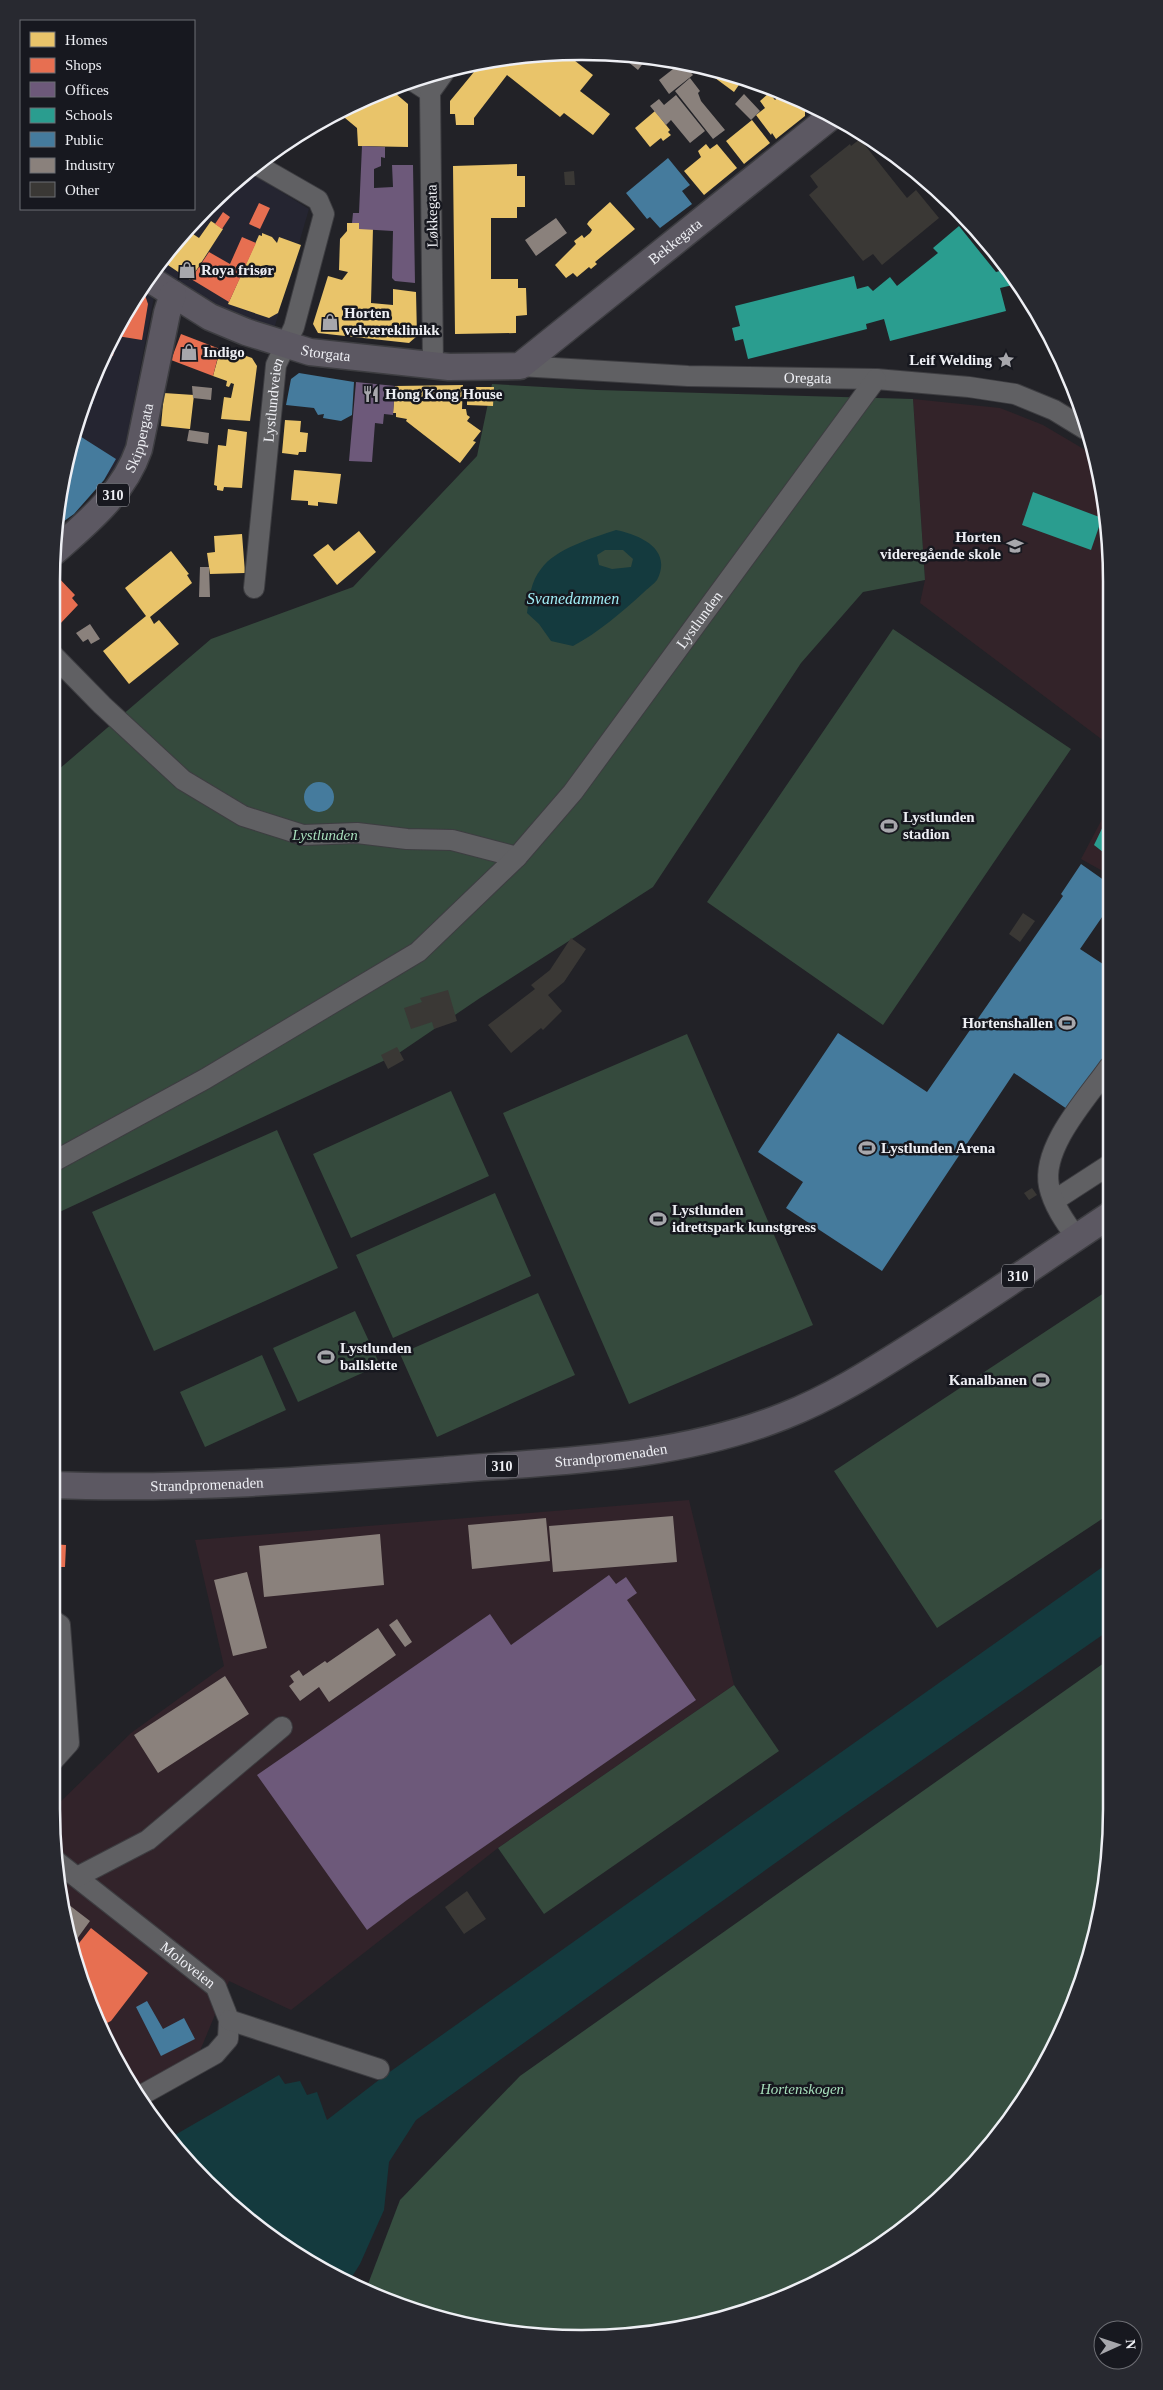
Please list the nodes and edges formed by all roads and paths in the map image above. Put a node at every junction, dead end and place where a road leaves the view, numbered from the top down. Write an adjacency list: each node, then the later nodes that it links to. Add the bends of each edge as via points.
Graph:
1 (438, 81): 3 (street)
2 (421, 86): 3 (street)
3 (430, 92): 9 (street, Løkkegata)
4 (825, 121): 10 (main road, Bekkegata)
5 (263, 169): 8 (street, Lystlundveien, via 318,200 324,214 304,295)
6 (155, 282): 7 (main road, Storgata)
7 (173, 294): 8 (main road, Storgata, via 210,317); 13 (main road, Skippergata / 310, via 132,469 93,517)
8 (285, 346): 9 (main road, Storgata, via 350,358); 14 (street, Lystlundveien, via 276,365)
9 (433, 365): 10 (main road, Storgata)
10 (520, 366): 11 (street, Oregata, via 688,376)
11 (876, 379): 12 (street, Oregata, via 1015,394); 16 (street, Lystlunden, via 573,792)
12 (1078, 424)
13 (61, 546)
14 (254, 588)
15 (60, 662): 16 (street, via 102,706 183,780 244,816 303,835 357,833 452,840)
16 (517, 857): 18 (street, Lystlunden, via 418,952 222,1069)
17 (1103, 1075): 20 (street, via 1060,1136 1052,1153 1048,1172)
18 (60, 1158)
19 (1103, 1169): 20 (street)
20 (1055, 1200): 22 (street)
21 (1103, 1219): 22 (main road, Strandpromenaden / 310)
22 (1076, 1237): 23 (main road, Strandpromenaden / 310, via 960,1316 837,1392 756,1427 691,1445 592,1459 285,1481 169,1487)
23 (60, 1485)
24 (60, 1626): 26 (street, via 69,1743)
25 (282, 1727): 28 (street, via 148,1840)
26 (60, 1753)
27 (63, 1866): 28 (street, Moloveien)
28 (77, 1877): 29 (street, Moloveien, via 216,1987)
29 (229, 2020): 30 (street); 31 (street, via 228,2039 215,2054)
30 (379, 2069)
31 (145, 2093)

